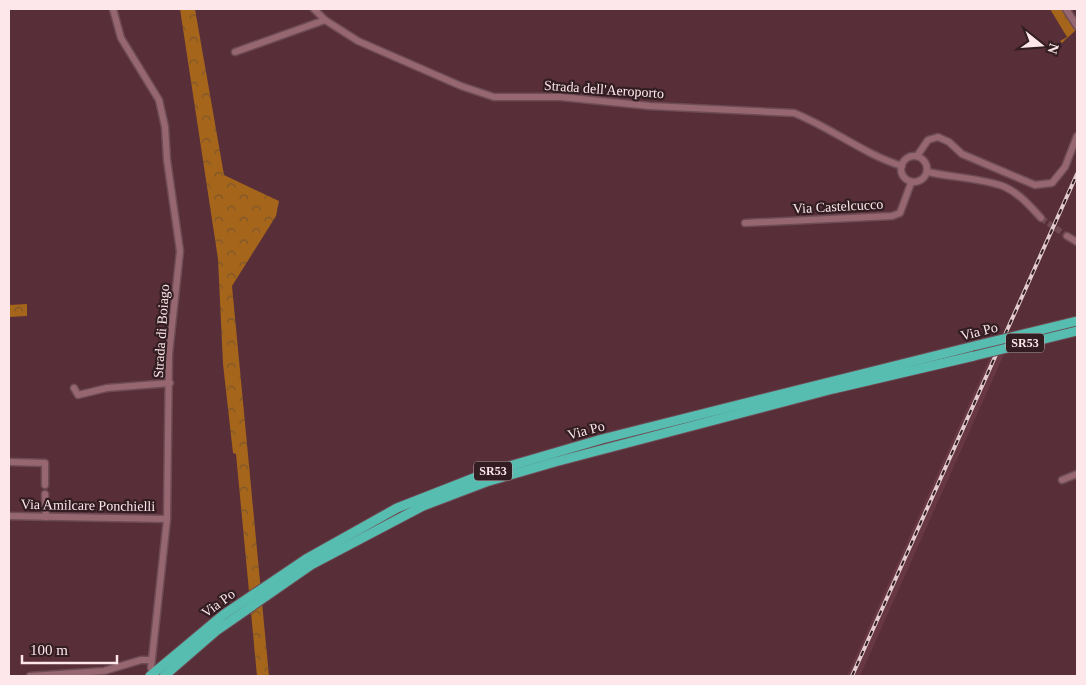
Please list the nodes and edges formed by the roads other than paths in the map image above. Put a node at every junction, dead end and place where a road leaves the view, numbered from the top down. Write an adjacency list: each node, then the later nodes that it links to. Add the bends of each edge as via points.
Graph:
1 (113, 9): 18 (street, Strada di Boiago, via 121,38 159,100 166,127 167,160 180,251 169,354)
2 (314, 9): 4 (street, Strada dell'Aeroporto)
3 (1066, 9): 5 (street)
4 (325, 20): 6 (street); 9 (street, Strada dell'Aeroporto, via 358,41 494,97 561,97 650,106 794,112 871,154)
5 (1077, 26)
6 (235, 52)
7 (1077, 136): 8 (street, via 1065,167 1052,183 1035,186 962,154 938,137 928,140)
8 (917, 156): 9 (street, via 909,157); 10 (street, via 925,161)
9 (902, 166): 11 (street, via 902,174)
10 (928, 172): 11 (street, via 921,181); 12 (street, via 1005,187)
11 (911, 183): 13 (street, Via Castelcucco, via 900,213 892,216)
12 (1042, 218)
13 (745, 223)
14 (1067, 236): 15 (street)
15 (1077, 242)
16 (1077, 321): 29 (highway, Via Po / SR53, bridge, via 602,439 489,472 397,508 322,550 223,615)
17 (1077, 331): 32 (highway, Via Po / SR53, bridge, via 834,389 486,482 423,506 310,565 216,631)
18 (170, 383): 19 (street, via 107,388 87,394 78,394); 27 (street, Strada di Boiago)
19 (74, 388)
20 (9, 462): 23 (street, via 45,463)
21 (1077, 474): 22 (street)
22 (1062, 480)
23 (45, 485)
24 (45, 494): 26 (street)
25 (9, 516): 26 (street, Via Amilcare Ponchielli)
26 (46, 517): 27 (street, Via Amilcare Ponchielli)
27 (166, 519): 28 (street, Strada di Boiago)
28 (151, 660): 29 (street, Strada di Boiago); 30 (street, via 141,660)
29 (150, 672)
30 (104, 674): 31 (street)
31 (30, 676)
32 (164, 676)

